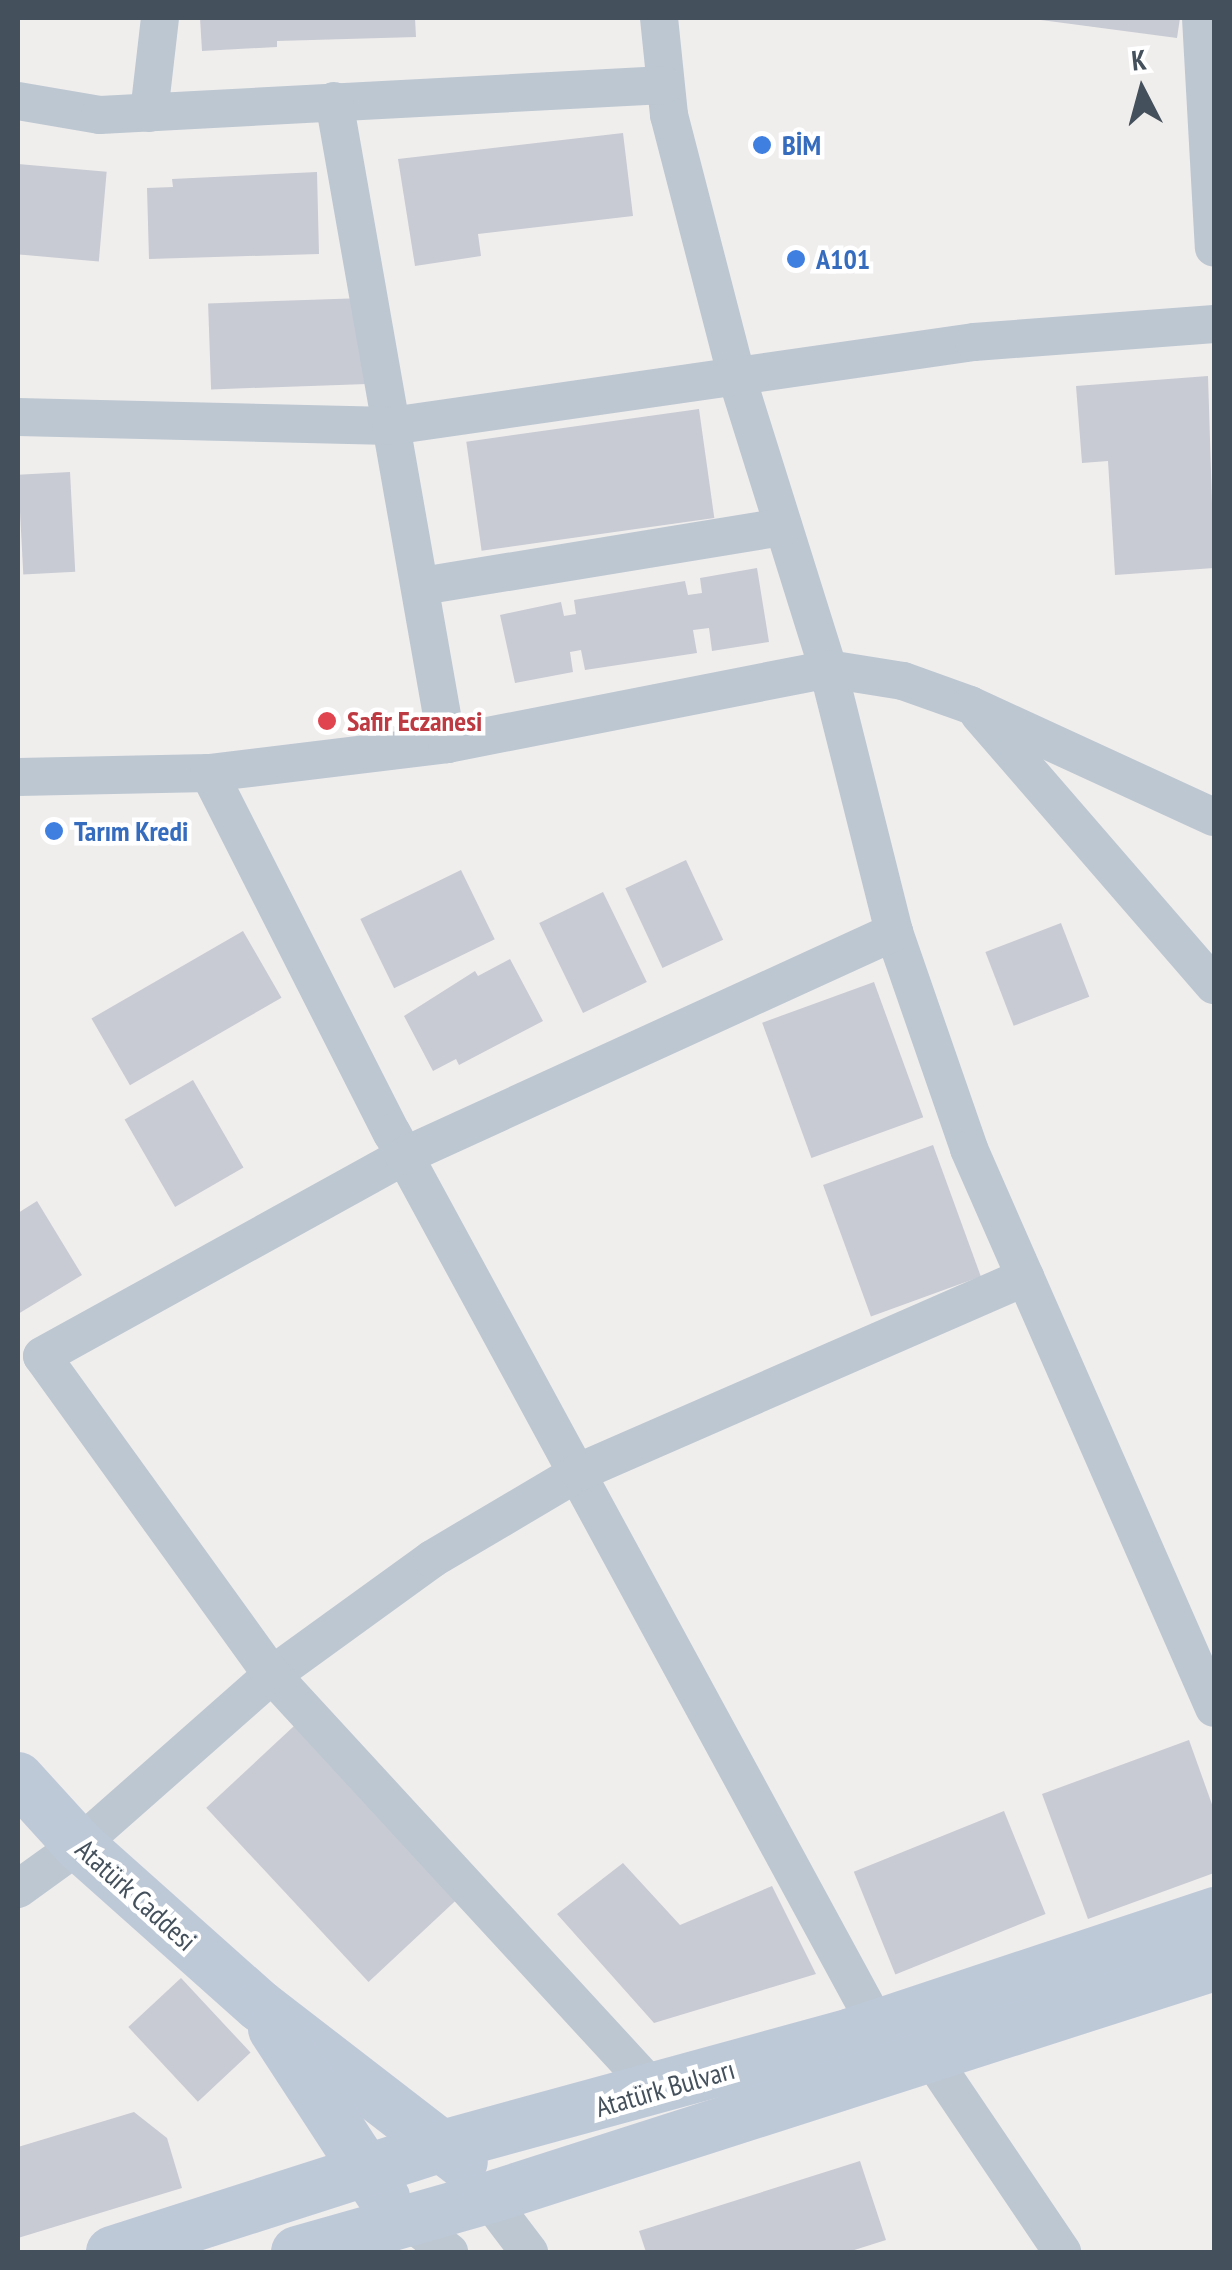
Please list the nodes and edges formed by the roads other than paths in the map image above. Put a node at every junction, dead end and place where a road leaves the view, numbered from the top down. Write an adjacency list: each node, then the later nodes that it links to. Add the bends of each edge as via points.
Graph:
1 (160, 18): 7 (street)
2 (660, 18): 4 (street)
3 (1201, 18): 8 (street)
4 (664, 85): 6 (street); 10 (street)
5 (18, 101): 7 (street, via 100,115)
6 (334, 101): 7 (street); 12 (street)
7 (149, 112)
8 (1214, 248)
9 (1214, 324): 10 (street, via 974,342)
10 (737, 378): 12 (street); 13 (street)
11 (18, 417): 12 (street)
12 (391, 426): 14 (street)
13 (783, 528): 14 (street); 15 (street)
14 (422, 586): 17 (street)
15 (828, 669): 16 (street, via 903,682); 17 (street); 21 (street)
16 (970, 704): 20 (street); 22 (street)
17 (447, 744): 18 (street)
18 (209, 772): 19 (street); 23 (street)
19 (18, 777)
20 (1214, 817)
21 (894, 932): 23 (street); 24 (street, via 969,1150)
22 (1214, 984)
23 (404, 1156): 25 (street); 26 (street)
24 (1025, 1277): 26 (street); 28 (street)
25 (30, 1364): 27 (street)
26 (579, 1472): 27 (street, via 432,1560); 35 (street)
27 (272, 1675): 30 (street); 37 (street)
28 (1214, 1708)
29 (18, 1778): 30 (main road, Atatürk Caddesi)
30 (79, 1844): 31 (street); 34 (main road, Atatürk Caddesi)
31 (18, 1888)
32 (1214, 1913): 35 (main road, Atatürk Bulvarı)
33 (1214, 1965): 36 (main road, Atatürk Bulvarı)
34 (260, 2006): 38 (main road); 39 (main road)
35 (877, 2026): 37 (main road, Atatürk Bulvarı)
36 (932, 2058): 40 (main road, Atatürk Bulvarı); 45 (street)
37 (656, 2092): 38 (main road, Atatürk Bulvarı)
38 (446, 2145): 39 (main road, Atatürk Bulvarı); 40 (main road)
39 (362, 2172): 41 (main road); 42 (main road, Atatürk Bulvarı)
40 (488, 2198): 41 (main road, Atatürk Bulvarı); 44 (street)
41 (429, 2237): 43 (main road, Atatürk Bulvarı)
42 (112, 2252)
43 (298, 2252)
44 (529, 2252)
45 (1062, 2252)

